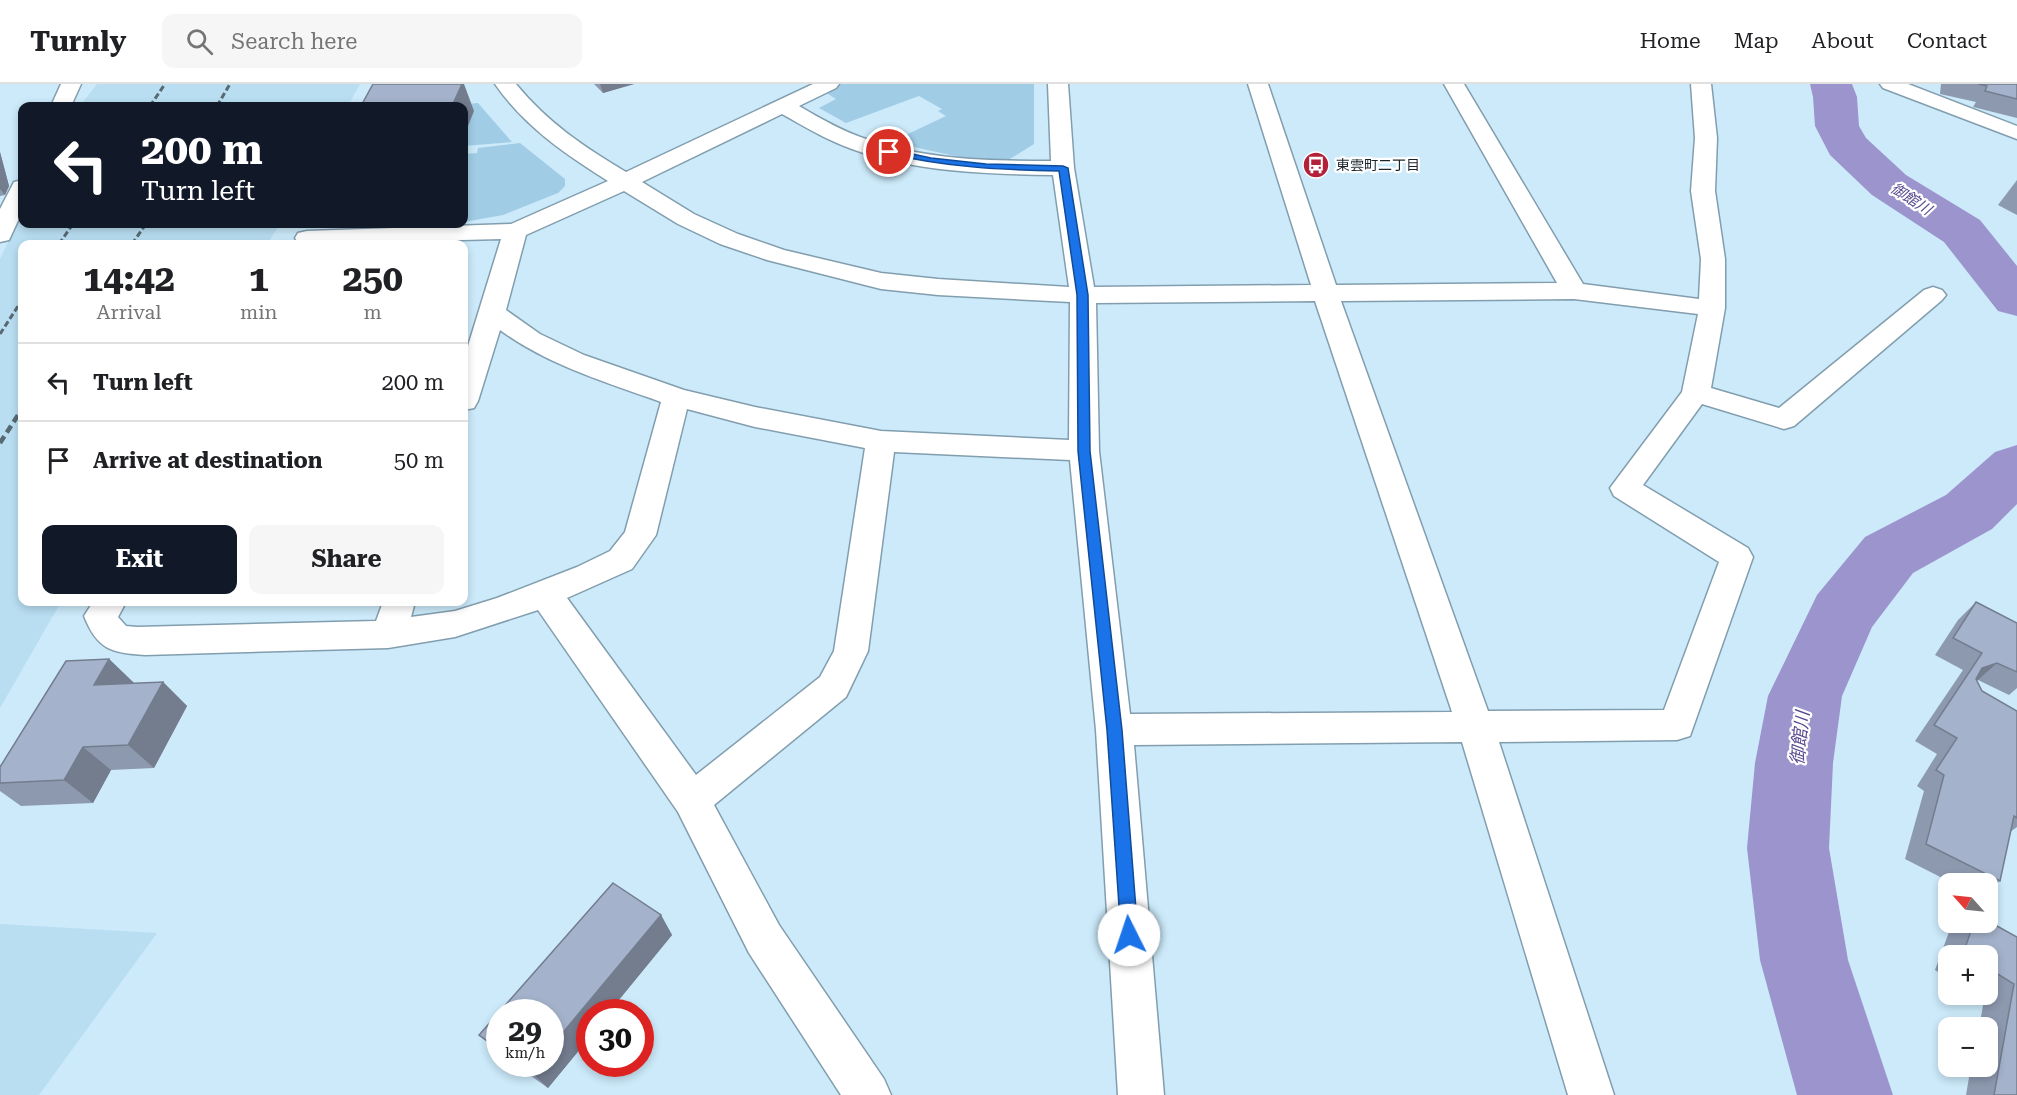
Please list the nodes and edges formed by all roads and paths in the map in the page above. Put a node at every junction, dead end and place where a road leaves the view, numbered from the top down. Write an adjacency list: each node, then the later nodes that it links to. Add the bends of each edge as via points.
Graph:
1 (71, 84): 9 (street)
2 (505, 84): 13 (street, via 549,131)
3 (829, 84): 10 (street)
4 (1058, 84): 12 (street)
5 (1258, 84): 19 (street)
6 (1454, 84): 18 (street)
7 (1701, 84): 22 (street, via 1706,138 1703,191 1713,260)
8 (1893, 85): 11 (street)
9 (63, 102)
10 (782, 106): 12 (street, via 836,135 874,148 963,165); 13 (street)
11 (2017, 133)
12 (1063, 168): 20 (street)
13 (626, 181): 15 (street); 20 (street, via 686,219 729,239 828,269 938,287)
14 (18, 196): 16 (street)
15 (514, 231): 17 (street); 23 (street)
16 (0, 235)
17 (309, 236)
18 (1575, 291): 19 (street); 22 (street)
19 (1326, 294): 20 (street); 33 (street)
20 (1083, 295): 28 (street)
21 (1933, 295): 25 (street, via 1784,419)
22 (1712, 308): 25 (street)
23 (492, 312): 24 (street); 26 (street, via 531,340 574,361)
24 (468, 388)
25 (1696, 393): 33 (street, via 1625,488 1737,557 1677,725)
26 (676, 397): 27 (street); 29 (street, via 640,535 621,560)
27 (881, 441): 28 (street); 35 (street, via 851,651 833,687)
28 (1084, 451): 34 (street)
29 (545, 594): 32 (street, via 455,624); 35 (street)
30 (107, 606): 32 (street, via 101,616 105,630 117,640)
31 (398, 606): 32 (street)
32 (388, 634)
33 (1476, 728): 34 (street); 38 (street)
34 (1114, 730): 37 (street)
35 (692, 800): 36 (street, via 764,939)
36 (868, 1095)
37 (1141, 1095)
38 (1591, 1095)

